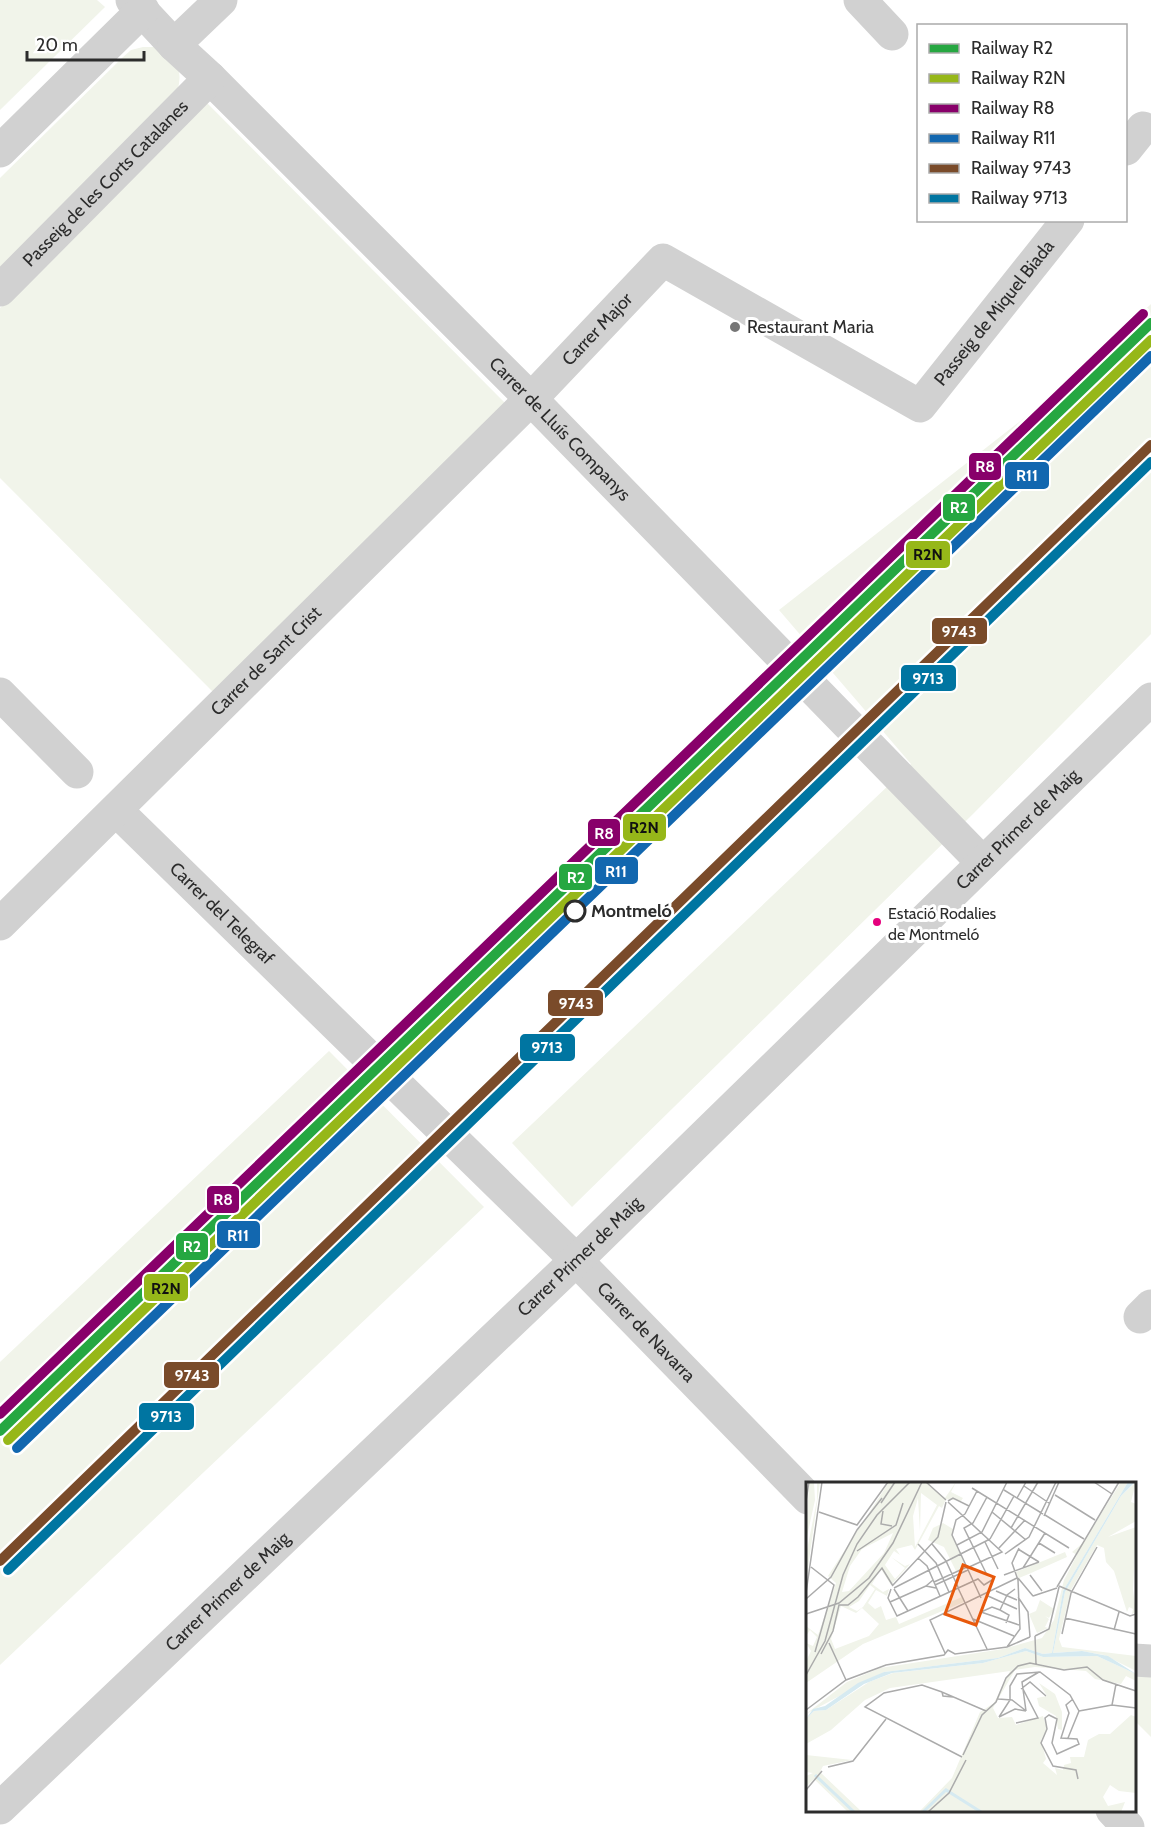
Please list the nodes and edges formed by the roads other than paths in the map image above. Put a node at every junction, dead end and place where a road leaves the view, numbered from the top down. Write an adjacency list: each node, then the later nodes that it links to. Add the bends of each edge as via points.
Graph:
1 (221, 0): 5 (street)
2 (860, 0): 4 (street)
3 (137, 5): 5 (street, Carrer de Lluís Companys); 7 (street)
4 (892, 34)
5 (174, 45): 6 (street, Carrer de Lluís Companys)
6 (210, 78): 10 (street, Passeig de les Corts Catalanes); 11 (street, Carrer de Lluís Companys)
7 (0, 151)
8 (1066, 222): 9 (street, Passeig de Miquel Biada, via 920,406)
9 (663, 260): 11 (street, Carrer Major)
10 (0, 290)
11 (531, 399): 15 (street, Carrer de Sant Crist); 16 (street, Carrer de Lluís Companys)
12 (0, 694): 14 (street)
13 (1151, 699): 16 (street, Carrer Primer de Maig)
14 (78, 772)
15 (116, 810): 17 (street, Carrer de Sant Crist); 18 (street, Carrer del Telegraf)
16 (983, 863): 19 (street, Carrer Primer de Maig)
17 (0, 924)
18 (329, 1018): 19 (street, Carrer de Navarra)
19 (576, 1260): 20 (street, Carrer de Navarra); 23 (street, Carrer Primer de Maig)
20 (806, 1497)
21 (1136, 1660): 22 (street)
22 (1151, 1661)
23 (0, 1808)
24 (1114, 1812): 25 (street)
25 (1128, 1827)

